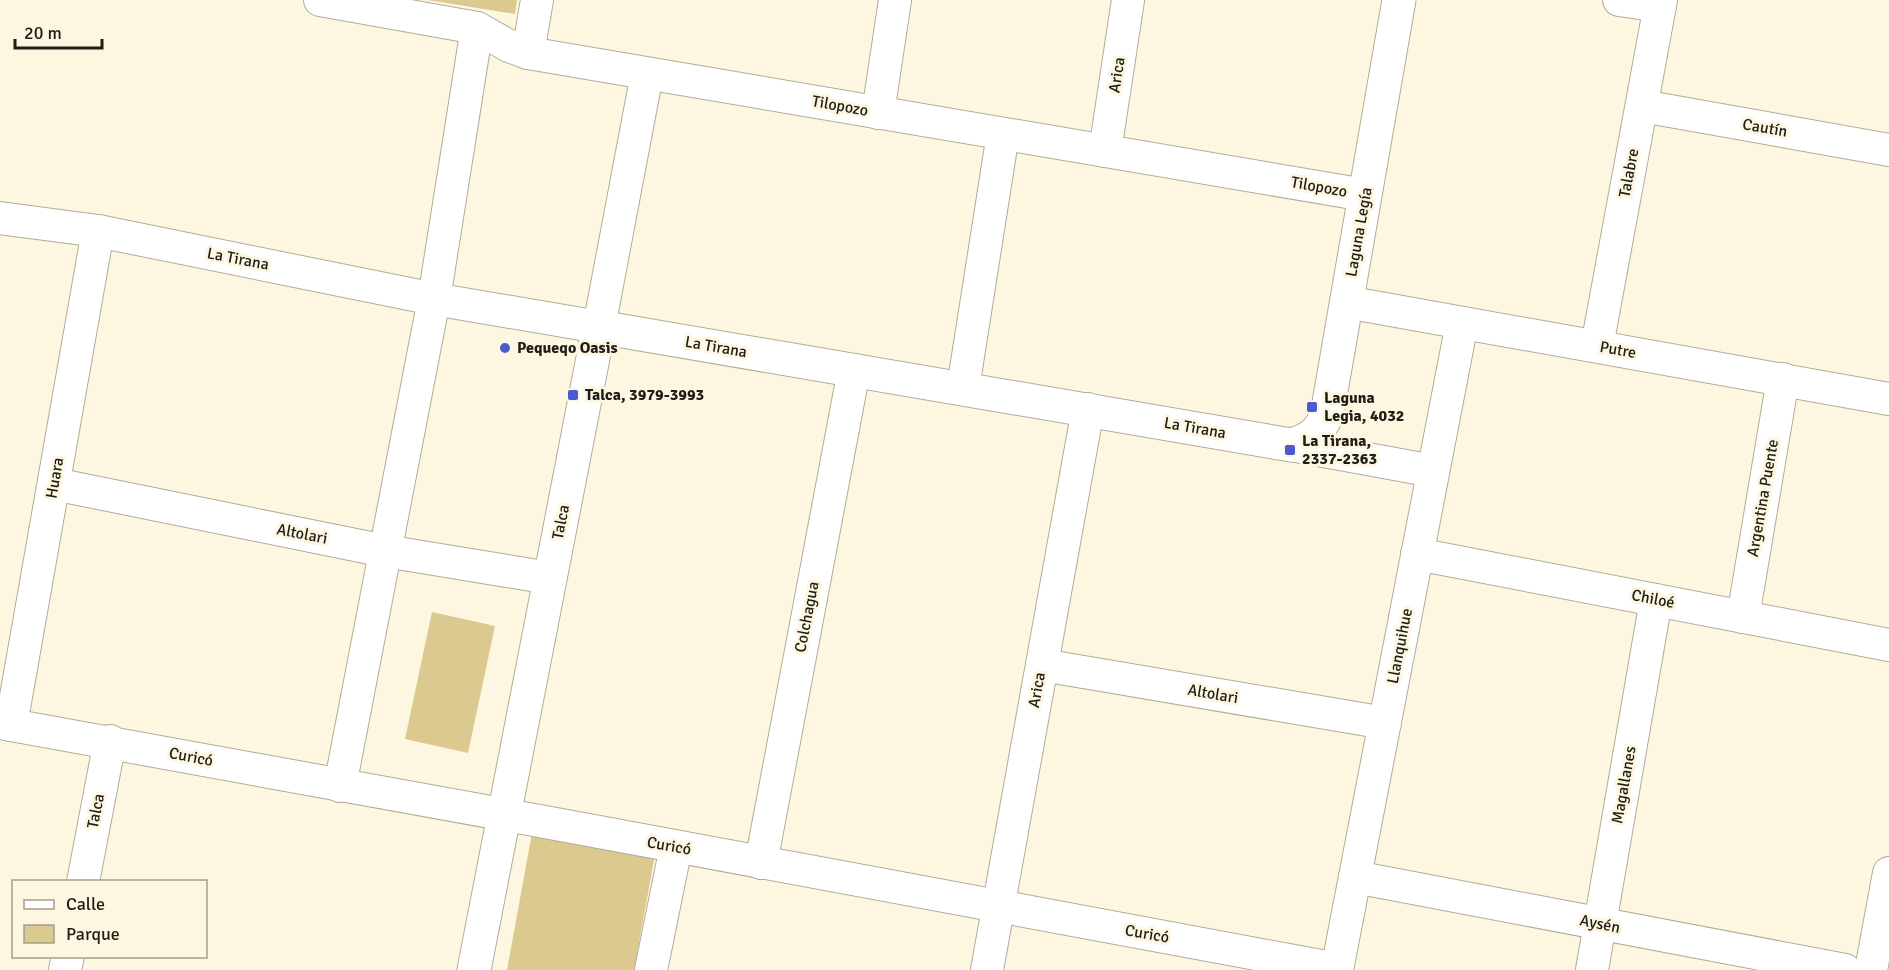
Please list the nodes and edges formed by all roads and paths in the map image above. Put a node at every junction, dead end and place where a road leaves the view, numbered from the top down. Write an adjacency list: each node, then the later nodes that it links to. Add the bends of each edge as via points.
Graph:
1 (320, 0): 8 (street, Tilopozo)
2 (537, 0): 9 (street)
3 (895, 0): 12 (street)
4 (1128, 0): 15 (street, Arica)
5 (1399, 0): 16 (street, Laguna Legía)
6 (1619, 0): 7 (street)
7 (1661, 3): 11 (street, Talabre)
8 (477, 28): 9 (street, Tilopozo); 19 (street)
9 (528, 53): 10 (street, Tilopozo)
10 (647, 74): 12 (street, Tilopozo); 22 (street, Talca)
11 (1642, 106): 14 (street, Cautín); 23 (street, Talabre)
12 (878, 113): 13 (street, Tilopozo)
13 (1003, 134): 15 (street, Tilopozo); 26 (street)
14 (1889, 150)
15 (1106, 151): 16 (street, Tilopozo)
16 (1365, 195): 20 (street, Laguna Legía)
17 (0, 218): 18 (street, La Tirana)
18 (98, 231): 19 (street, La Tirana); 31 (street, Huara)
19 (435, 299): 22 (street, La Tirana); 32 (street)
20 (1346, 302): 21 (street, Putre); 29 (street, Laguna Legía, via 1327,414 1314,435)
21 (1462, 323): 23 (street, Putre); 30 (street, Llanquihue)
22 (599, 327): 24 (street, La Tirana); 34 (street, Talca)
23 (1597, 346): 25 (street, Putre)
24 (854, 370): 26 (street, La Tirana); 45 (street, Colchagua)
25 (1783, 379): 27 (street, Putre); 36 (street, Argentina Puente)
26 (963, 388): 28 (street, La Tirana)
27 (1889, 399)
28 (1088, 410): 29 (street, La Tirana); 38 (street, Arica)
29 (1292, 446): 30 (street, La Tirana)
30 (1433, 471): 33 (street, Llanquihue)
31 (54, 484): 32 (street, Altolari); 40 (street, Huara)
32 (385, 551): 34 (street, Altolari); 42 (street)
33 (1417, 554): 35 (street, Chiloé); 39 (street, Llanquihue)
34 (550, 578): 43 (street, Talca)
35 (1656, 600): 36 (street, Chiloé); 50 (street, Magallanes)
36 (1743, 617): 37 (street, Chiloé)
37 (1889, 645)
38 (1042, 665): 39 (street, Altolari); 49 (street, Arica)
39 (1385, 723): 47 (street, Llanquihue)
40 (6, 724): 41 (street, Curicó)
41 (110, 741): 42 (street, Curicó); 48 (street, Talca)
42 (340, 786): 43 (street, Curicó)
43 (503, 816): 44 (street, Curicó); 51 (street, Talca)
44 (676, 847): 45 (street, Curicó); 52 (street)
45 (761, 863): 49 (street, Curicó)
46 (1889, 873): 57 (street)
47 (1355, 877): 50 (street, Aysén); 54 (street, Llanquihue)
48 (82, 880)
49 (998, 907): 53 (street, Arica); 54 (street, Curicó)
50 (1600, 924): 55 (street, Magallanes); 56 (street, Aysén)
51 (474, 970)
52 (651, 970)
53 (987, 970)
54 (1337, 970)
55 (1592, 970)
56 (1845, 970)
57 (1871, 970)

